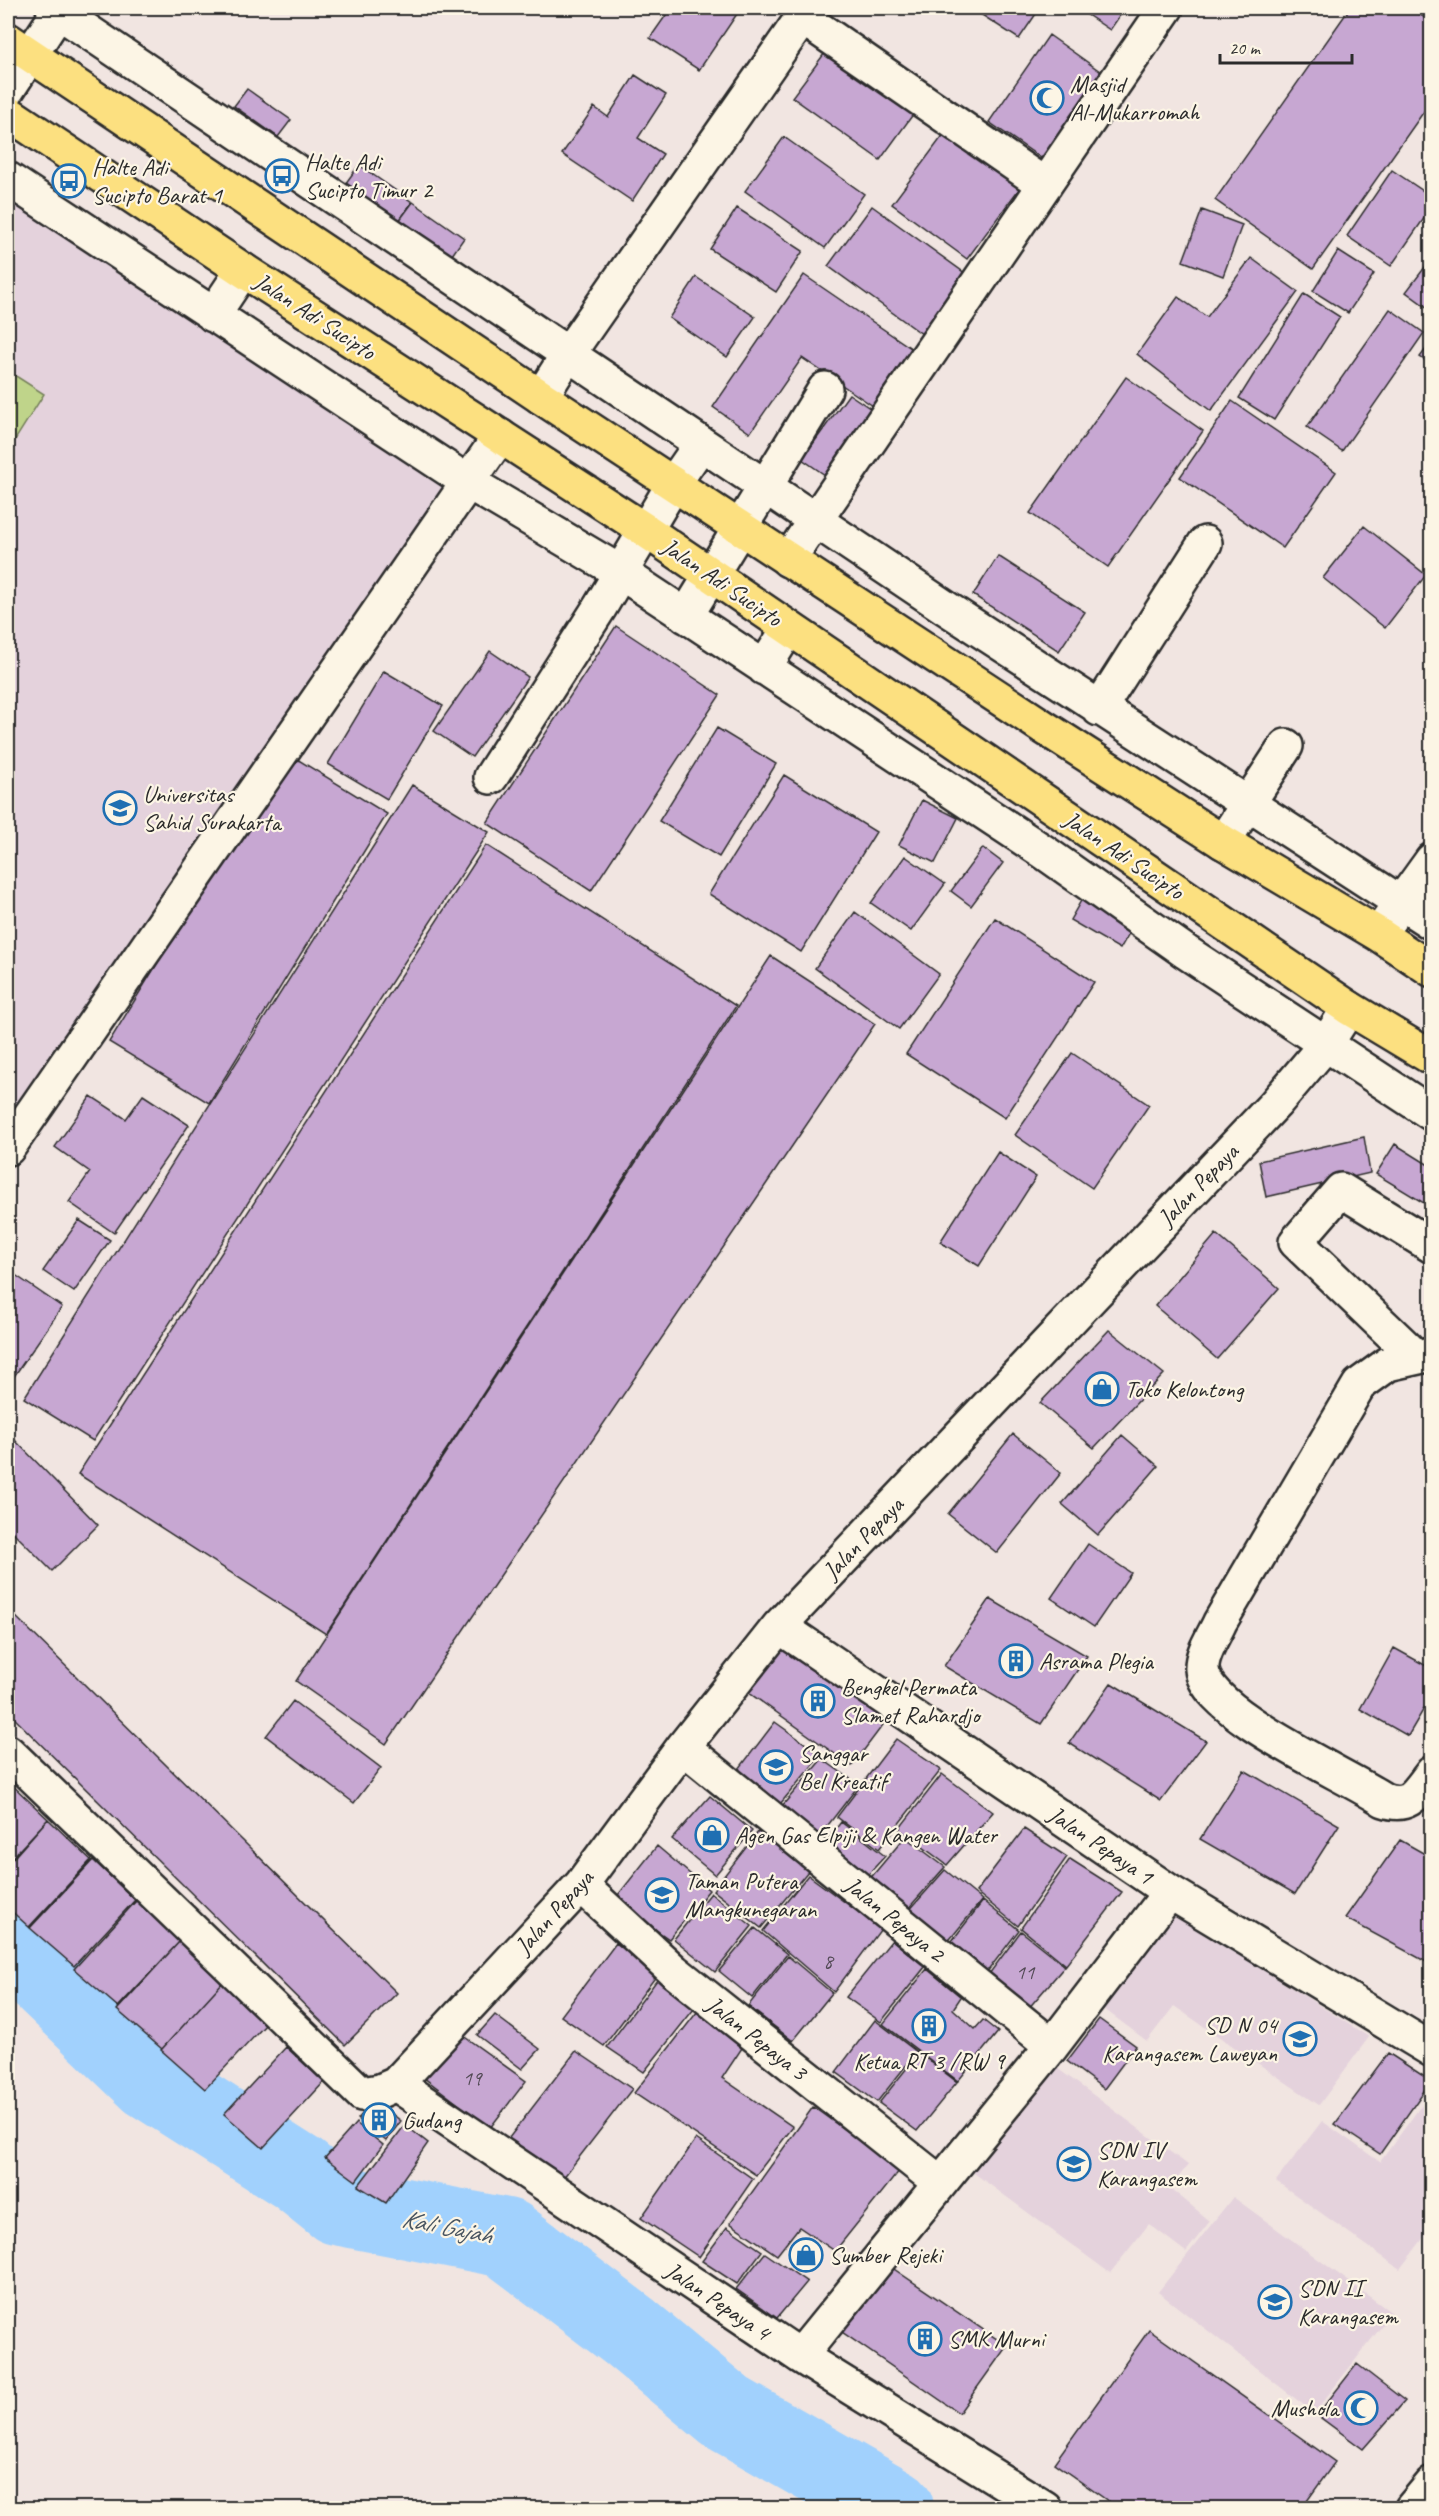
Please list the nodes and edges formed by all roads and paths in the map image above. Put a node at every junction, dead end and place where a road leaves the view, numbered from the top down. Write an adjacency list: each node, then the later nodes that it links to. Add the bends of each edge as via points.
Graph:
1 (1166, 8): 8 (street)
2 (56, 9): 4 (street); 11 (street)
3 (806, 13): 8 (street); 11 (street)
4 (19, 47): 5 (street); 13 (highway)
5 (8, 89)
6 (8, 112): 9 (highway, Jalan Adi Sucipto)
7 (8, 179): 10 (street, Jalan Adi Sucipto)
8 (1045, 185): 19 (street)
9 (243, 270): 10 (street); 14 (highway, Jalan Adi Sucipto)
10 (213, 315): 16 (street, Jalan Adi Sucipto)
11 (568, 354): 13 (street); 15 (street)
12 (825, 389): 18 (street)
13 (541, 397): 17 (highway)
14 (500, 436): 16 (street); 21 (highway, Jalan Adi Sucipto)
15 (701, 444): 17 (street); 18 (street)
16 (468, 482): 24 (street, Jalan Adi Sucipto); 57 (street)
17 (674, 483): 20 (highway); 21 (street)
18 (765, 488): 19 (street); 20 (street)
19 (817, 520): 23 (street); 26 (street)
20 (741, 528): 23 (highway); 25 (street)
21 (645, 530): 24 (street); 25 (highway, Jalan Adi Sucipto)
22 (1205, 543): 33 (street)
23 (788, 560): 29 (highway)
24 (620, 572): 27 (street, Jalan Adi Sucipto); 39 (street)
25 (711, 575): 27 (street); 28 (highway, Jalan Adi Sucipto)
26 (946, 608): 29 (street); 31 (street)
27 (686, 616): 30 (street, Jalan Adi Sucipto)
28 (789, 628): 30 (street); 32 (highway, Jalan Adi Sucipto)
29 (919, 646): 34 (highway)
30 (764, 668): 36 (street, Jalan Adi Sucipto)
31 (1069, 690): 33 (street); 34 (street)
32 (901, 703): 36 (street); 40 (highway, Jalan Adi Sucipto)
33 (1099, 709): 35 (street)
34 (1045, 728): 38 (highway)
35 (1135, 733): 38 (street); 41 (street)
36 (872, 741): 43 (street, Jalan Adi Sucipto)
37 (1286, 746): 41 (street)
38 (1111, 769): 44 (highway)
39 (491, 777)
40 (1022, 786): 42 (highway, Jalan Adi Sucipto); 43 (street)
41 (1247, 806): 44 (street); 47 (street)
42 (1068, 817): 45 (street); 48 (highway, Jalan Adi Sucipto)
43 (996, 822): 45 (street, Jalan Adi Sucipto)
44 (1223, 842): 50 (highway)
45 (1044, 852): 51 (street, Jalan Adi Sucipto)
46 (1431, 860): 47 (street)
47 (1400, 903): 49 (street); 50 (street)
48 (1212, 914): 51 (street); 53 (highway, Jalan Adi Sucipto)
49 (1431, 924)
50 (1378, 934): 52 (highway)
51 (1186, 952): 54 (street, Jalan Adi Sucipto)
52 (1431, 970)
53 (1349, 1008): 54 (street, Jalan Pepaya); 55 (highway, Jalan Adi Sucipto)
54 (1326, 1044): 56 (street, Jalan Adi Sucipto); 60 (street, Jalan Pepaya, via 1275,1104)
55 (1431, 1058)
56 (1431, 1114)
57 (8, 1148)
58 (1431, 1246): 59 (street, via 1341,1190 1296,1242)
59 (1424, 1355): 63 (street, via 1388,1364 1359,1385 1220,1622 1203,1658 1202,1670 1205,1682 1220,1698 1258,1728 1384,1800 1406,1802 1416,1795)
60 (779, 1626): 61 (street, Jalan Pepaya); 65 (street, Jalan Pepaya 1)
61 (683, 1747): 64 (street, Jalan Pepaya); 66 (street, Jalan Pepaya 2)
62 (8, 1752): 68 (street, via 362,2094)
63 (1431, 1773)
64 (581, 1885): 68 (street, Jalan Pepaya); 69 (street, Jalan Pepaya 3, via 674,1971)
65 (1170, 1892): 66 (street); 67 (street, Jalan Pepaya 1)
66 (1052, 2046): 69 (street)
67 (1431, 2049)
68 (396, 2084): 70 (street, Jalan Pepaya 4)
69 (939, 2182): 70 (street)
70 (800, 2356): 72 (street, Jalan Pepaya 4)
71 (1431, 2484): 73 (street)
72 (1045, 2508)
73 (1412, 2508)

